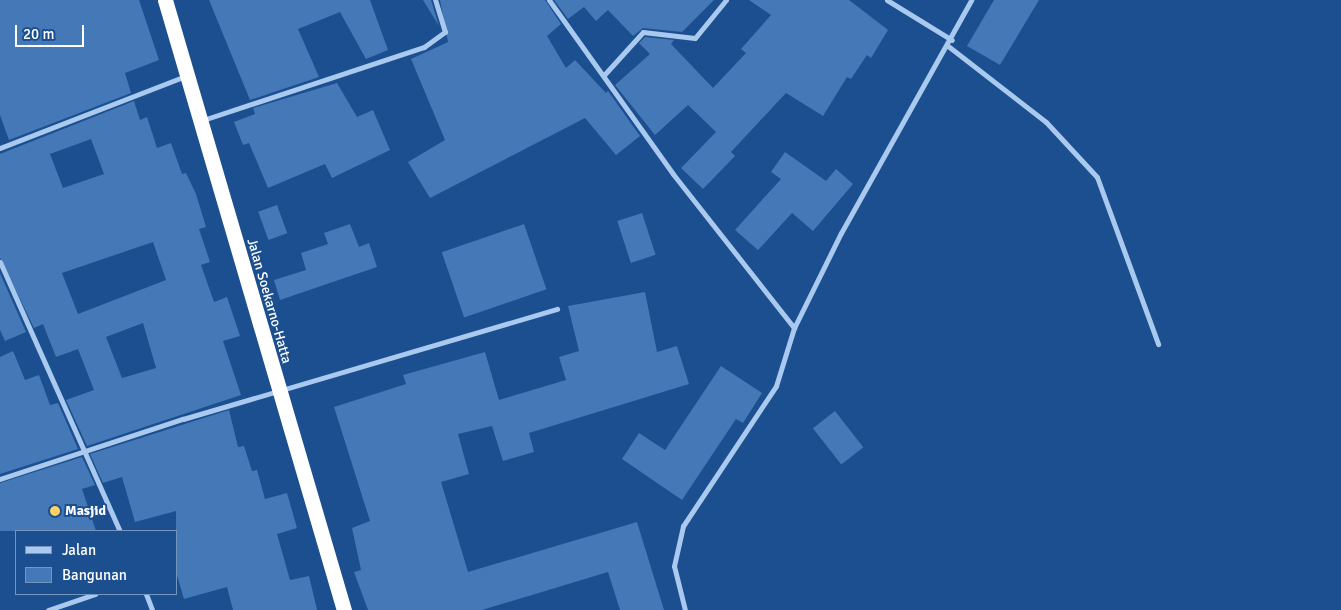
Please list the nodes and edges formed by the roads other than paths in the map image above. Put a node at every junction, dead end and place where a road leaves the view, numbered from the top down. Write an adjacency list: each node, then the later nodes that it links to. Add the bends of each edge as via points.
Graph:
1 (165, 0): 10 (highway, Jalan Soekarno-Hatta)
2 (435, 0): 11 (street, via 445,32 424,47)
3 (549, 0): 9 (street)
4 (726, 0): 9 (street, via 694,38 643,32)
5 (887, 0): 7 (street)
6 (971, 0): 7 (street)
7 (952, 40): 8 (street)
8 (948, 46): 15 (street, via 842,233); 16 (street, via 1046,122 1097,177)
9 (604, 74): 15 (street, via 673,174)
10 (187, 76): 11 (highway, Jalan Soekarno-Hatta); 12 (street)
11 (200, 121): 17 (highway, Jalan Soekarno-Hatta)
12 (0, 148)
13 (0, 262): 18 (street)
14 (557, 309): 17 (street)
15 (794, 328): 26 (street, via 776,386 682,526 674,566)
16 (1158, 344)
17 (278, 393): 18 (street); 25 (highway, Jalan Soekarno-Hatta)
18 (84, 449): 19 (street); 20 (street)
19 (0, 479)
20 (120, 530)
21 (91, 595): 23 (street)
22 (146, 595): 24 (street)
23 (48, 610)
24 (152, 610)
25 (344, 610)
26 (684, 610)

